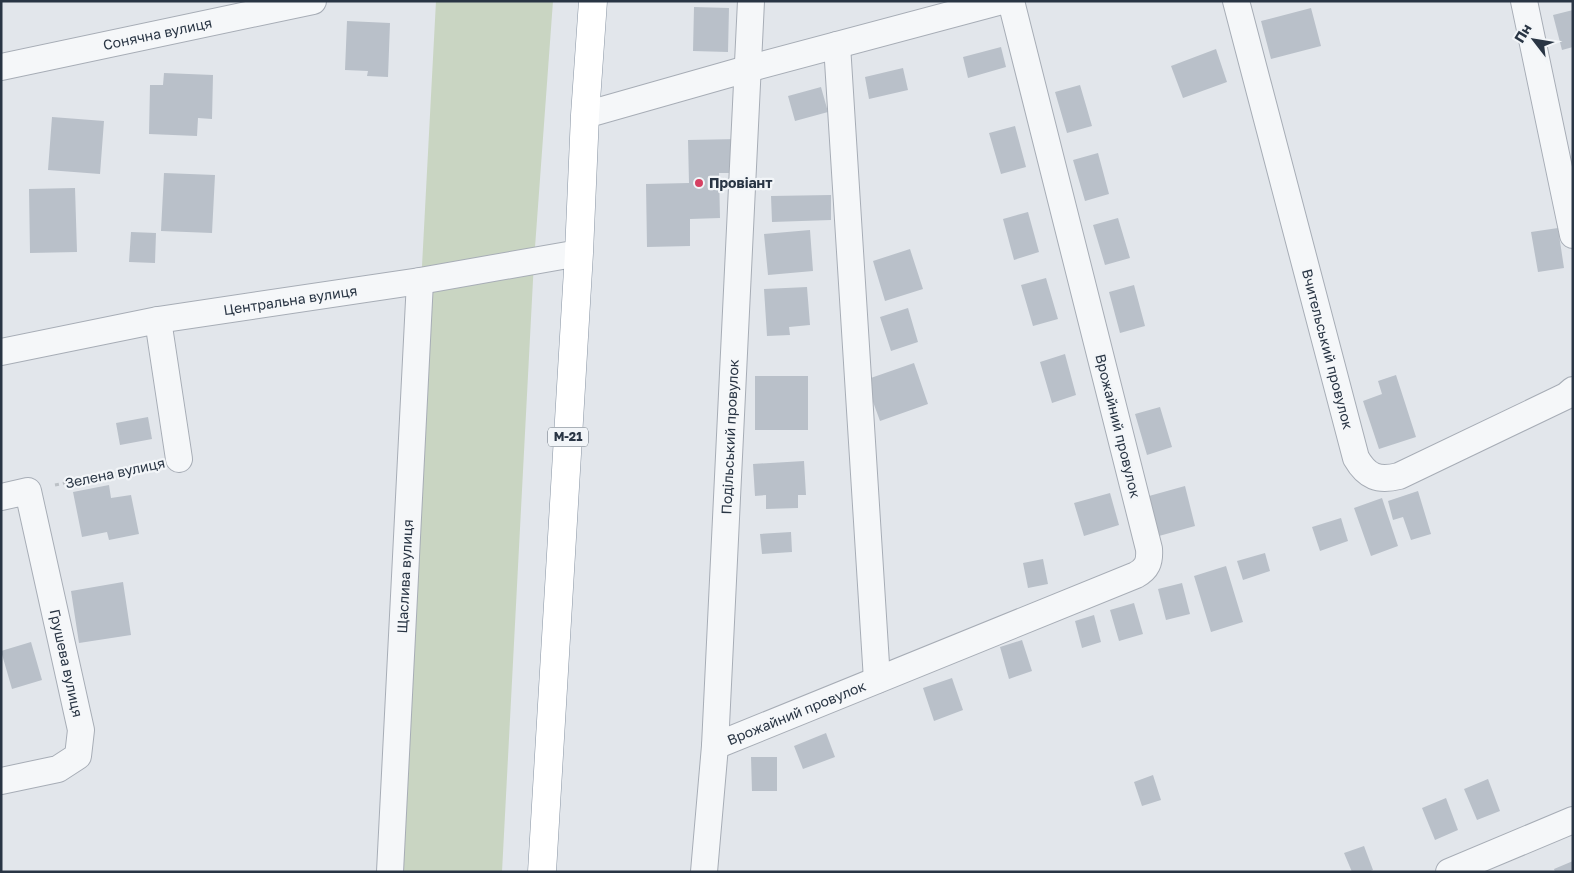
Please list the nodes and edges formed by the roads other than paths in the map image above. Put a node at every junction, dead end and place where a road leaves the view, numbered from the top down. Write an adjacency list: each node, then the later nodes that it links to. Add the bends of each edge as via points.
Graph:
1 (313, 1): 9 (street, Сонячна вулиця)
2 (593, 1): 11 (highway, М-21)
3 (751, 1): 10 (street, Подільський провулок)
4 (1002, 1): 8 (street)
5 (1011, 1): 20 (street, Врожайний провулок, via 1150,557 1143,571 1136,575)
6 (1236, 1): 17 (street, Вчительський провулок, via 1360,466 1376,477 1399,476)
7 (1524, 1): 12 (street)
8 (837, 45): 10 (street); 20 (street, Врожайний провулок)
9 (1, 66)
10 (747, 69): 11 (street); 21 (street, Подільський провулок)
11 (585, 114): 13 (highway, М-21)
12 (1573, 235)
13 (579, 253): 14 (street, Центральна вулиця); 25 (highway, М-21)
14 (420, 281): 15 (street, Центральна вулиця); 24 (street, Щаслива вулиця)
15 (158, 320): 16 (street, Центральна вулиця); 18 (street, Зелена вулиця)
16 (1, 352)
17 (1573, 390)
18 (179, 459)
19 (1, 497): 22 (street, Грушева вулиця, via 28,491 81,730 78,756 58,769)
20 (877, 680): 21 (street, Врожайний провулок)
21 (715, 746): 26 (street, Подільський провулок)
22 (1, 781)
23 (1573, 820): 27 (street)
24 (390, 872)
25 (542, 872)
26 (704, 872)
27 (1449, 872)

